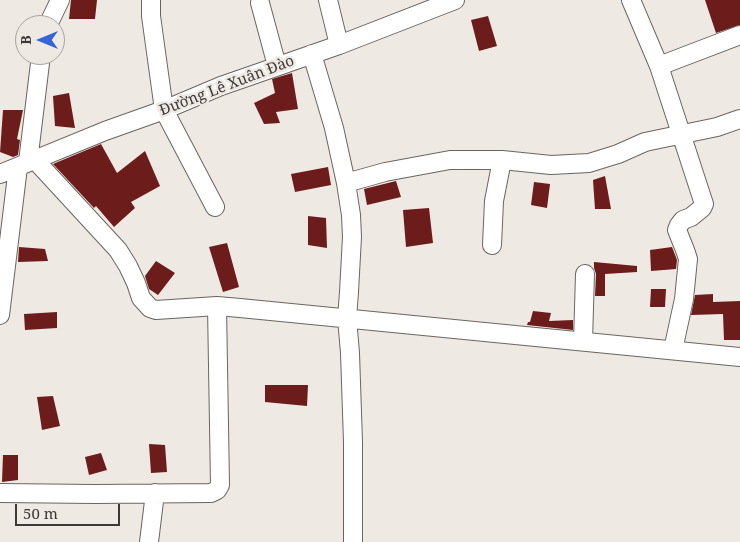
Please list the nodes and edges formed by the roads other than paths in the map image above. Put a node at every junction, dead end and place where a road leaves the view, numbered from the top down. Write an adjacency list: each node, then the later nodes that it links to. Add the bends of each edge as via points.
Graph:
1 (60, 0): 7 (street)
2 (151, 0): 14 (street)
3 (328, 0): 9 (street)
4 (455, 0): 9 (street, Đường Lê Xuân Đào)
5 (631, 0): 13 (street)
6 (260, 3): 12 (street)
7 (53, 15)
8 (740, 35): 13 (street)
9 (339, 45): 10 (street, Đường Lê Xuân Đào)
10 (312, 54): 12 (street, Đường Lê Xuân Đào); 20 (street)
11 (40, 65): 18 (street)
12 (278, 66): 14 (street, Đường Lê Xuân Đào)
13 (659, 66): 16 (street)
14 (164, 110): 18 (street, Đường Lê Xuân Đào); 21 (street)
15 (740, 119): 16 (street)
16 (681, 134): 17 (street, via 645,142 589,163 551,166); 28 (street, via 704,204 678,225 688,259)
17 (502, 160): 20 (street, via 450,160); 22 (street, via 494,200)
18 (27, 163): 19 (street, Đường Lê Xuân Đào); 24 (street, via 118,250 141,298 150,308); 25 (street)
19 (0, 174)
20 (346, 183): 26 (street, via 352,237)
21 (215, 207)
22 (492, 245)
23 (585, 274): 27 (street)
24 (217, 306): 26 (street); 31 (street, via 219,488 214,492)
25 (0, 315)
26 (347, 318): 27 (street); 33 (street, via 353,432)
27 (583, 341): 28 (street)
28 (673, 350): 29 (street)
29 (740, 357)
30 (0, 493): 31 (street)
31 (156, 493): 32 (street)
32 (149, 542)
33 (353, 542)

